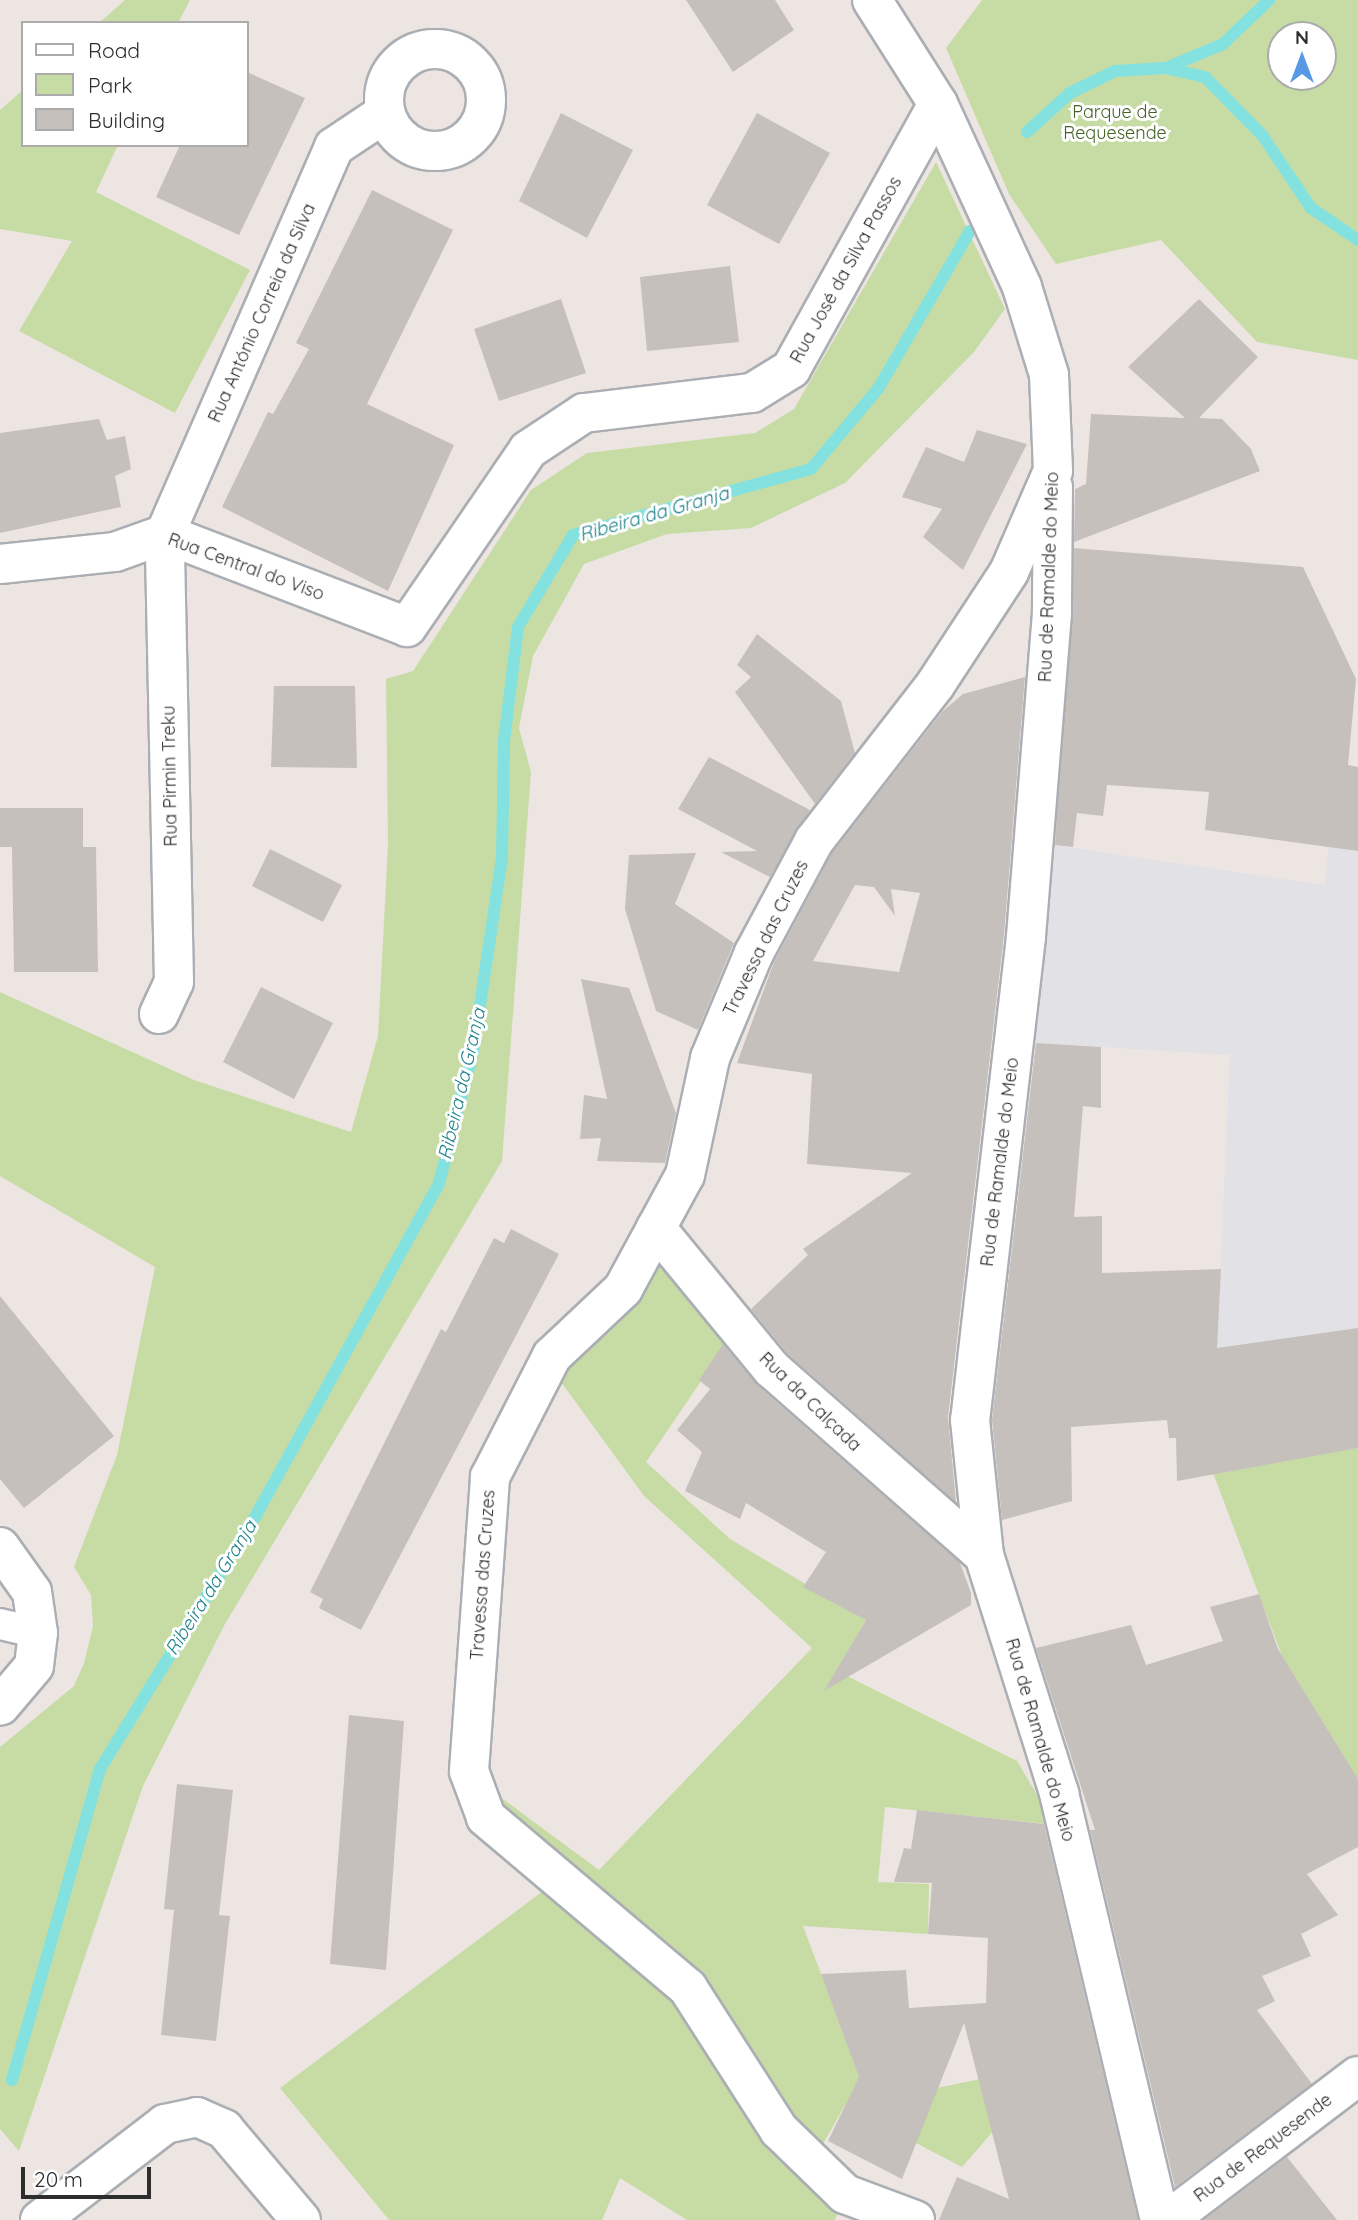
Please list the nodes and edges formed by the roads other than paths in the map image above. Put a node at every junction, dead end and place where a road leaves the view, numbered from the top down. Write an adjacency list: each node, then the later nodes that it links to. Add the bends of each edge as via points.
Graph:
1 (872, 0): 2 (street, Rua de Ramalde do Meio)
2 (937, 104): 4 (street, Rua de Ramalde do Meio, via 1026,300 1049,375); 7 (street, Rua José da Silva Passos, via 791,369 752,393 584,413 528,450)
3 (385, 113): 5 (street, Rua António Correia da Silva, via 334,147)
4 (1053, 471): 9 (street, Travessa das Cruzes, via 1009,572 935,685 814,841 766,930 710,1058 685,1175); 11 (street, Rua de Ramalde do Meio, via 1052,613 1026,937 970,1420)
5 (165, 534): 6 (street, Rua Central do Viso, via 115,552); 7 (street, Rua Central do Viso); 8 (street, Rua Pirmin Treku, via 174,982)
6 (0, 564)
7 (407, 626)
8 (159, 1014)
9 (656, 1228): 11 (street, Rua da Calçada, via 772,1369); 16 (street, Travessa das Cruzes, via 623,1289 551,1356 490,1477 469,1771 486,1817 688,1988 779,2130)
10 (0, 1547): 13 (street, via 32,1592)
11 (984, 1555): 20 (street, Rua de Ramalde do Meio, via 1059,1793)
12 (0, 1624): 13 (street)
13 (38, 1633): 14 (street, via 34,1667)
14 (0, 1706)
15 (1358, 2076): 21 (street, Rua de Requesende)
16 (840, 2207): 19 (street, Travessa das Cruzes)
17 (40, 2220): 18 (street, via 166,2124 197,2118 224,2129)
18 (301, 2220)
19 (915, 2220)
20 (1160, 2220)
21 (1168, 2220)

